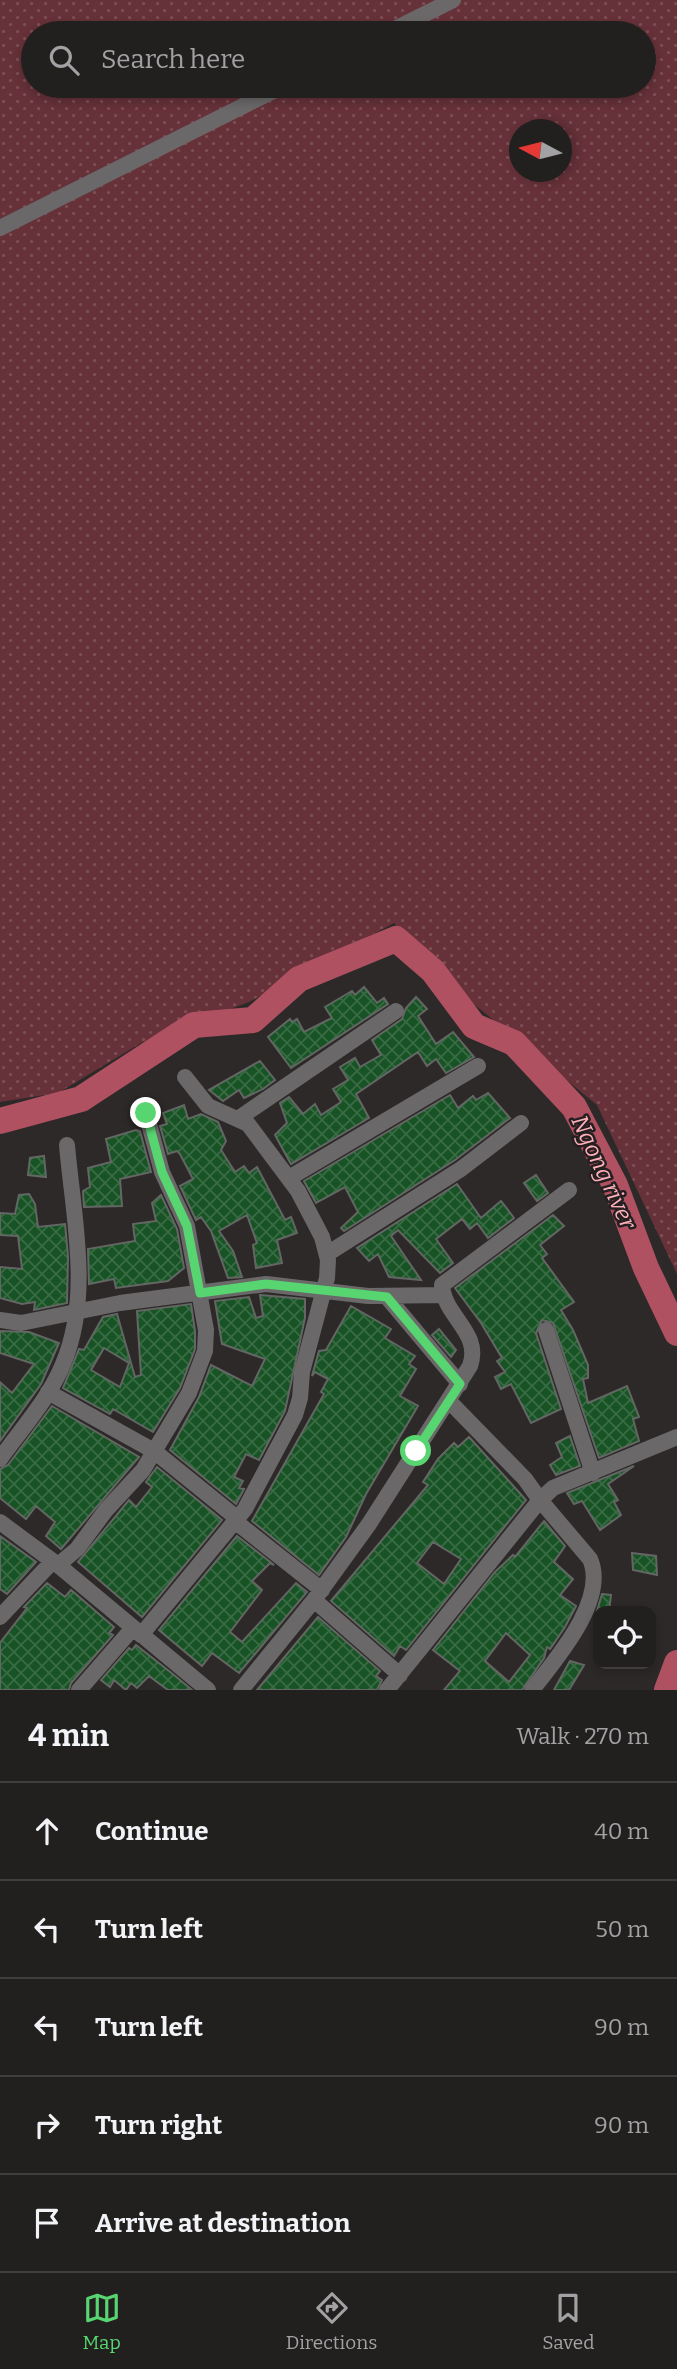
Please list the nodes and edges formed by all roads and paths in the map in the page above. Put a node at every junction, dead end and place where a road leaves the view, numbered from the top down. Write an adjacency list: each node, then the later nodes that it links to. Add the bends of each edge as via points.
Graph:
1 (453, 0): 2 (street)
2 (411, 21)
3 (259, 98): 4 (street)
4 (0, 228)
5 (396, 1011): 9 (street)
6 (478, 1066): 12 (street)
7 (185, 1077): 9 (street, via 208,1106)
8 (146, 1113): 16 (street, via 162,1172 187,1226)
9 (239, 1118): 12 (street)
10 (521, 1123): 14 (street, via 461,1168)
11 (67, 1145): 19 (street)
12 (289, 1178): 14 (street, via 316,1220)
13 (569, 1190): 17 (street, via 445,1282)
14 (327, 1254): 15 (street)
15 (325, 1289): 16 (street, via 266,1284); 18 (street); 30 (street, via 295,1415)
16 (200, 1293): 19 (street); 26 (street, via 205,1351 189,1393)
17 (444, 1295): 18 (street); 22 (street, via 473,1343 474,1354)
18 (387, 1297): 22 (street)
19 (77, 1311): 20 (street, via 21,1324); 23 (street, via 63,1365)
20 (0, 1320)
21 (546, 1330): 28 (street)
22 (460, 1384): 24 (street)
23 (48, 1392): 26 (street); 27 (street)
24 (449, 1401): 29 (street); 33 (street)
25 (677, 1437): 28 (street)
26 (154, 1451): 30 (street); 32 (street, via 86,1539)
27 (0, 1459)
28 (593, 1473): 29 (street, via 553,1488)
29 (540, 1500): 36 (street); 41 (street, via 594,1569 588,1605 574,1633)
30 (237, 1521): 33 (street); 35 (street)
31 (0, 1522): 32 (street)
32 (56, 1563): 34 (street); 35 (street)
33 (318, 1595): 36 (street); 39 (street)
34 (2, 1612)
35 (137, 1631): 37 (street); 38 (street)
36 (400, 1675): 40 (street)
37 (79, 1690)
38 (208, 1690)
39 (241, 1690)
40 (387, 1690)
41 (533, 1690)

